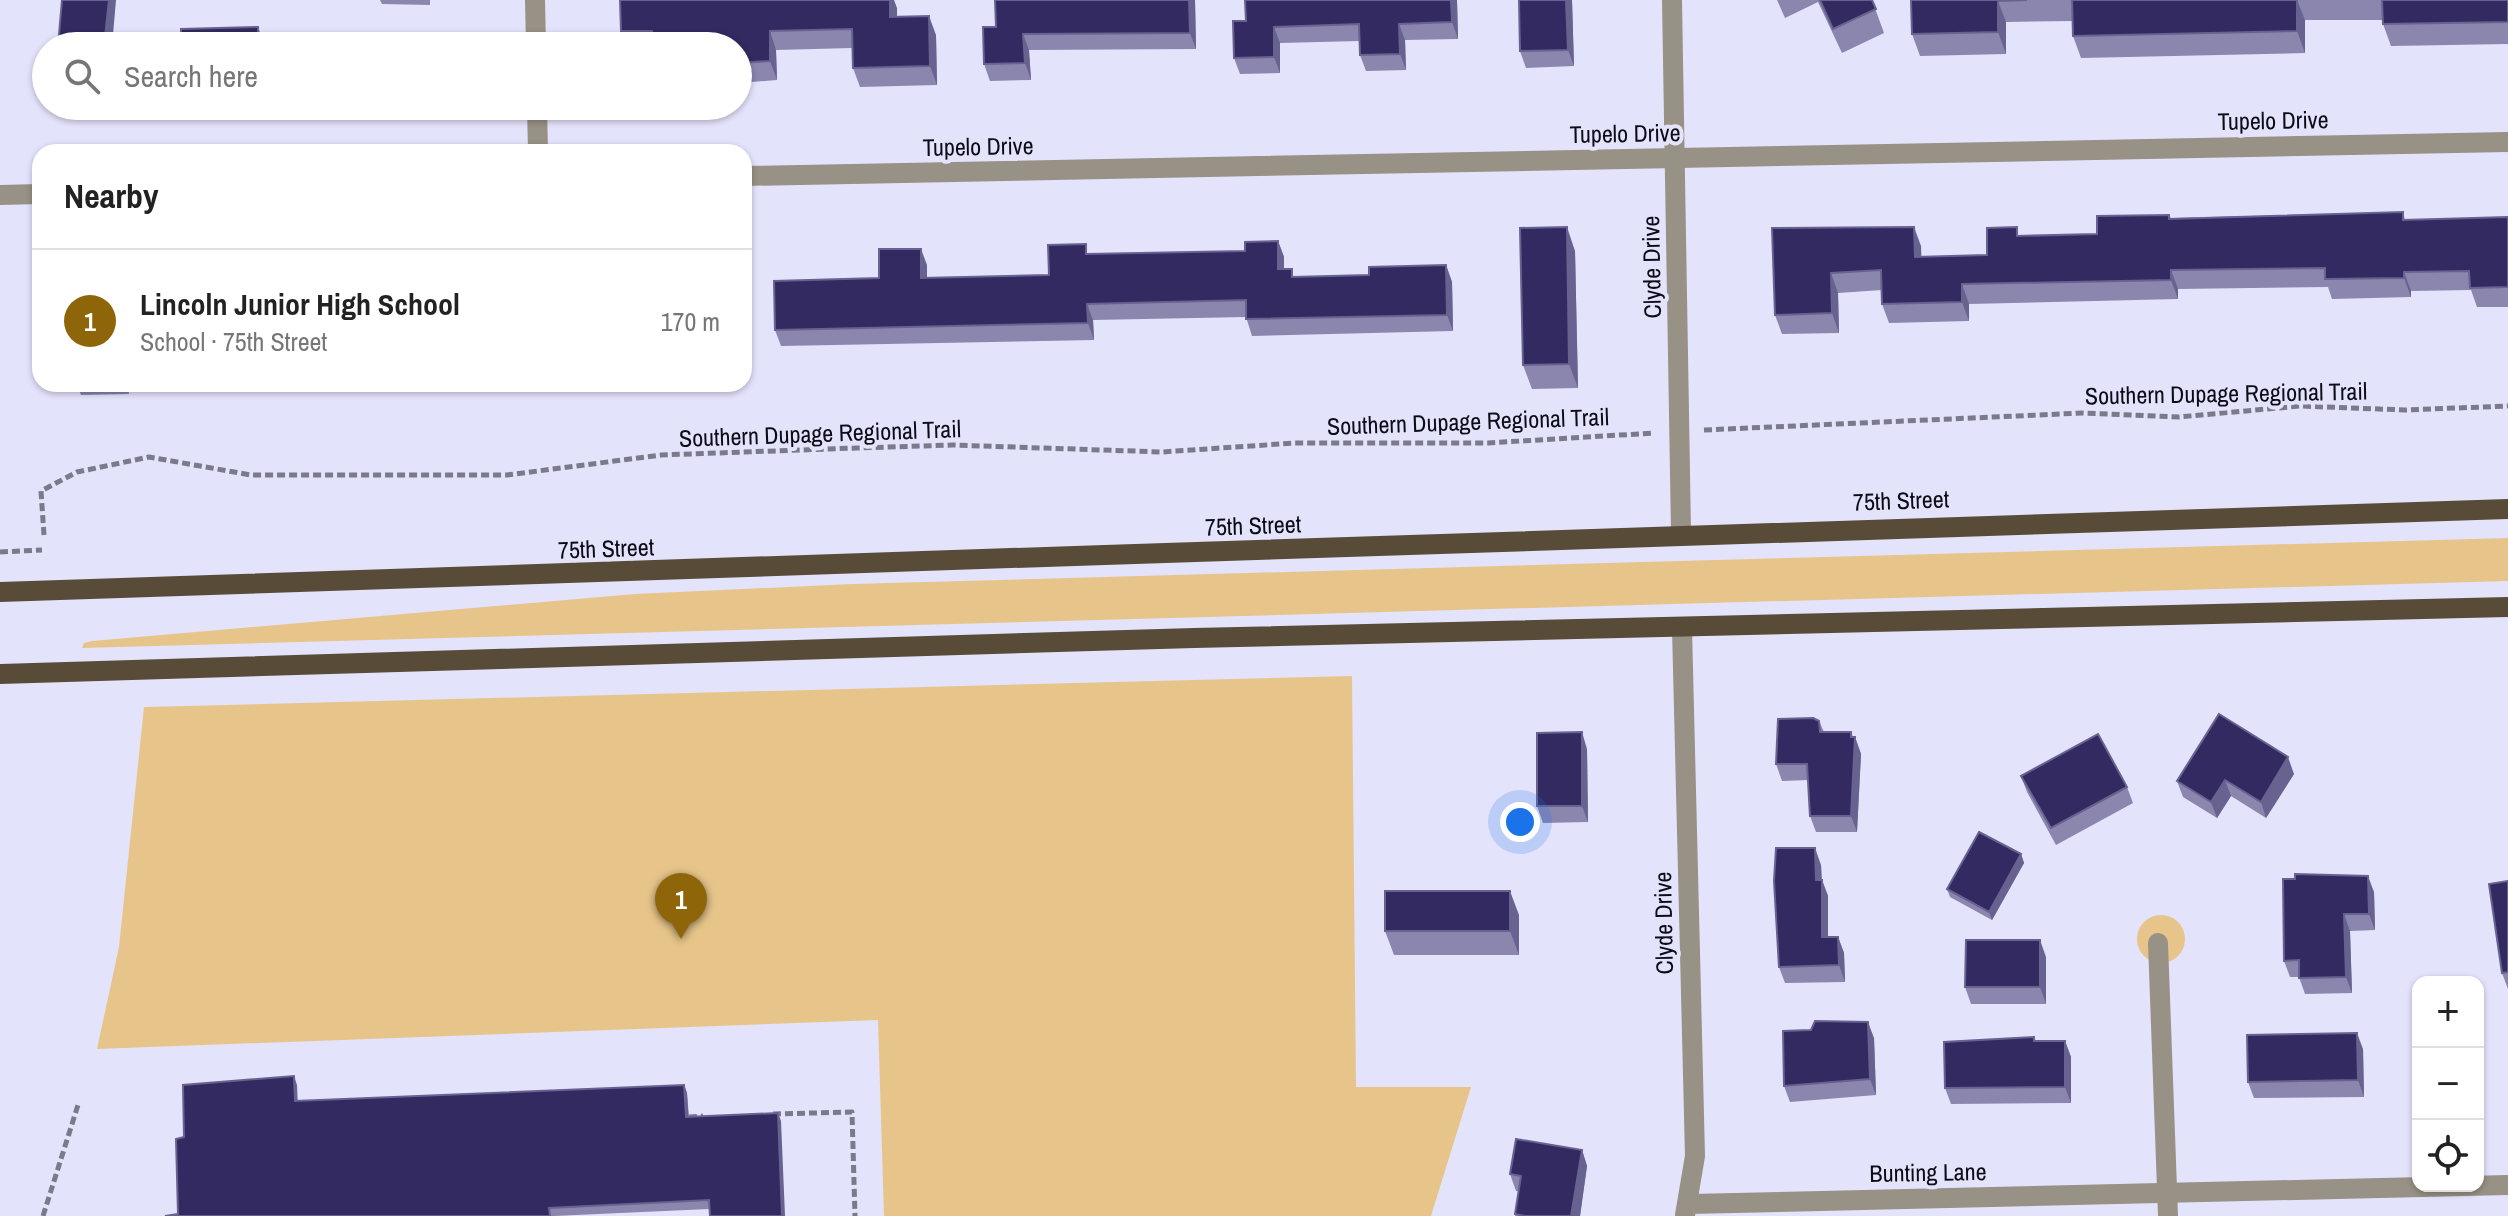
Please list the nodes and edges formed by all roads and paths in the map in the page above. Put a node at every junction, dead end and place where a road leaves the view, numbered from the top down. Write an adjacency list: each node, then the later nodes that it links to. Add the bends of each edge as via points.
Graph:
1 (535, 0): 3 (street)
2 (1672, 0): 7 (street, Clyde Drive)
3 (536, 32)
4 (537, 120): 6 (street)
5 (2508, 142): 7 (street, Tupelo Drive)
6 (538, 144)
7 (1674, 158): 8 (street, Tupelo Drive); 15 (street, Clyde Drive)
8 (752, 176)
9 (32, 194): 10 (street)
10 (0, 195)
11 (2508, 406): 12 (path, Southern Dupage Regional Trail, via 2300,406 2179,417 2083,413)
12 (1704, 430)
13 (1653, 433): 16 (path, Southern Dupage Regional Trail, via 1162,452 952,445 661,455 507,475 251,475 149,457 77,472 41,491)
14 (2508, 509): 15 (main road, 75th Street)
15 (1681, 532): 19 (main road, 75th Street, via 1107,557)
16 (44, 535)
17 (42, 550): 18 (path)
18 (0, 552)
19 (0, 592)
20 (2508, 607): 21 (main road)
21 (1682, 628): 22 (main road); 30 (street, Clyde Drive, via 1695,1156)
22 (0, 674)
23 (2158, 943): 29 (street)
24 (78, 1105): 31 (path)
25 (763, 1115): 32 (path, via 852,1112)
26 (718, 1116): 27 (path)
27 (689, 1117)
28 (2508, 1185): 29 (street, Bunting Lane)
29 (2167, 1192): 30 (street, Bunting Lane); 33 (street)
30 (1687, 1210)
31 (43, 1216)
32 (855, 1216)
33 (2168, 1216)

